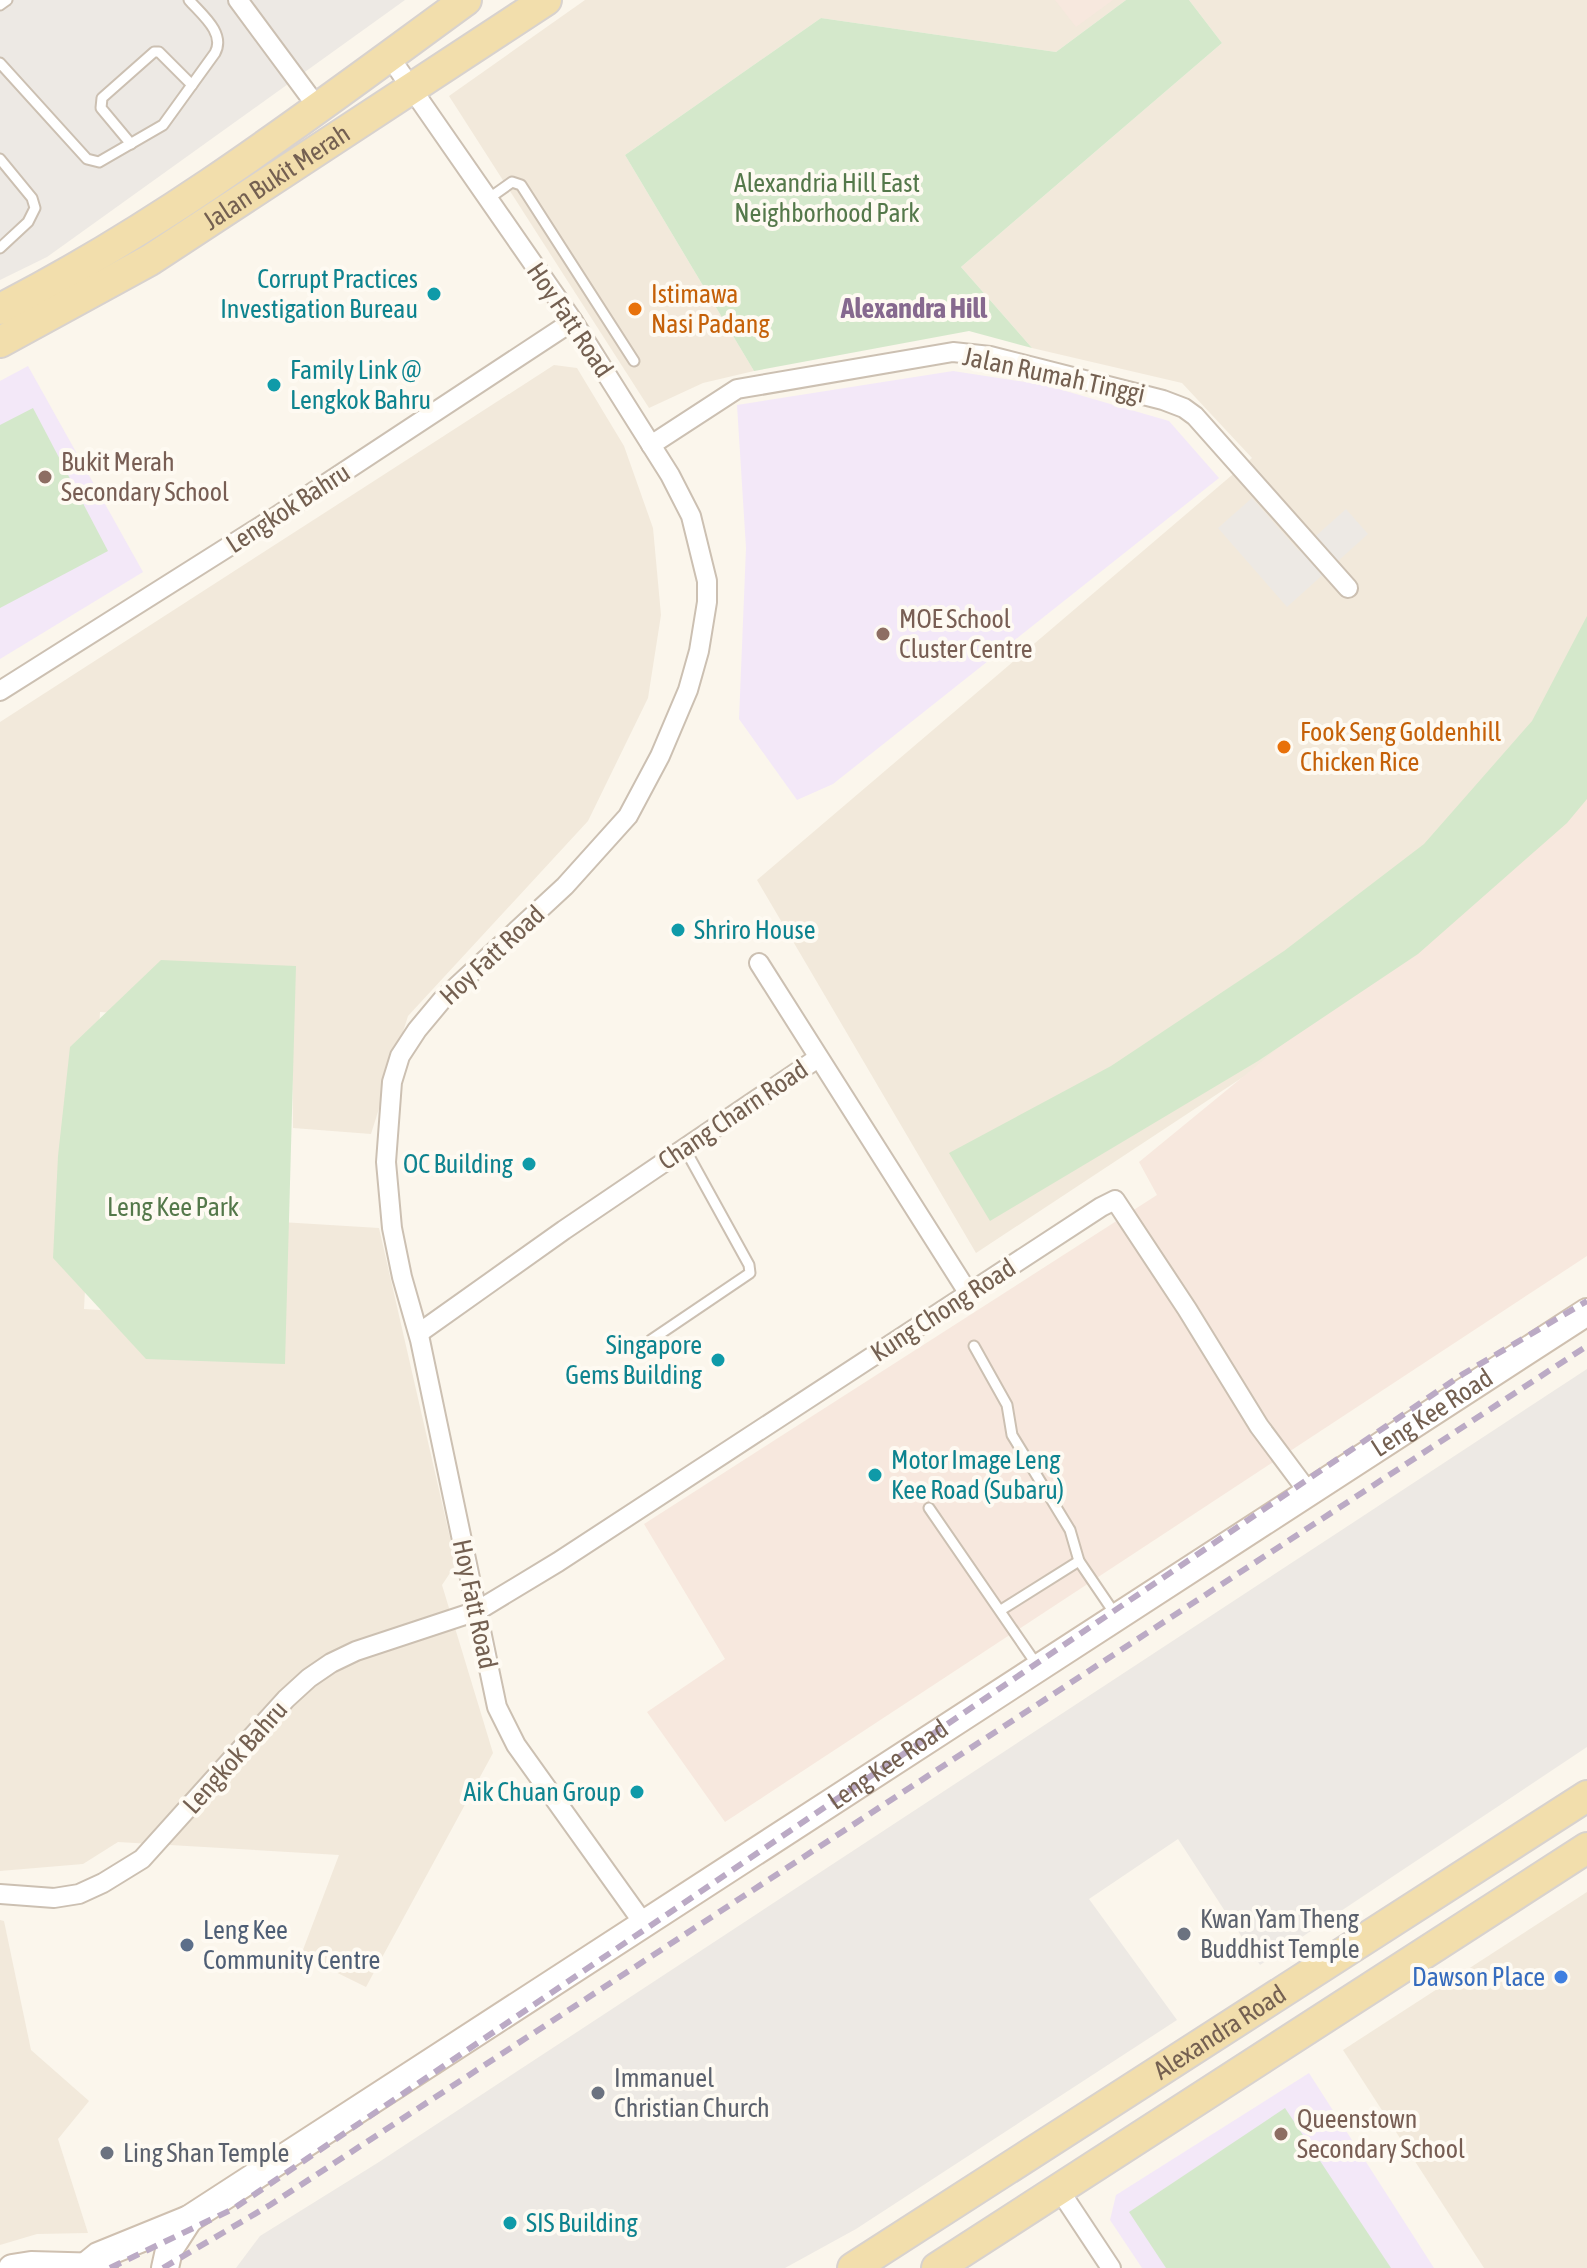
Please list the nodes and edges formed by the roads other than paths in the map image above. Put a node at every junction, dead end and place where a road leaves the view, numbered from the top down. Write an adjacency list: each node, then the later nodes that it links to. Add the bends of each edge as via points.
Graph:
1 (7, 0): 6 (lane)
2 (189, 0): 9 (lane, via 220,40)
3 (238, 0): 11 (street)
4 (466, 0): 7 (main road, Jalan Bukit Merah)
5 (546, 0): 10 (main road, Jalan Bukit Merah)
6 (0, 5)
7 (389, 56): 10 (street, Hoy Fatt Road); 11 (main road, Jalan Bukit Merah)
8 (0, 63): 12 (lane, via 90,162)
9 (192, 85): 12 (lane, via 163,125); 12 (lane, via 166,57 154,52 102,98 101,108)
10 (412, 89): 14 (street, Hoy Fatt Road); 18 (main road, Jalan Bukit Merah, via 150,260)
11 (318, 108): 16 (main road, Jalan Bukit Merah, via 149,226)
12 (131, 144)
13 (0, 159): 15 (lane, via 35,208)
14 (487, 200): 17 (street, Hoy Fatt Road); 19 (lane, via 512,182 521,185)
15 (0, 248)
16 (0, 309)
17 (573, 321): 20 (street, Hoy Fatt Road); 22 (street, Lengkok Bahru)
18 (0, 342)
19 (634, 361)
20 (651, 445): 21 (street, Jalan Rumah Tinggi, via 737,389 953,352 990,356 1184,408); 28 (street, Hoy Fatt Road, via 691,516 703,559 707,602 699,651 667,741 628,816 565,886 442,1000 400,1056 388,1109 386,1162 392,1228)
21 (1348, 588)
22 (0, 691)
23 (759, 963): 24 (street)
24 (818, 1058): 25 (street, Chang Charn Road); 26 (street, Chang Charn Road)
25 (685, 1149): 28 (street, Chang Charn Road); 29 (lane, via 750,1273)
26 (969, 1294): 31 (street, Kung Chong Road, via 1115,1200 1259,1426); 35 (street, Kung Chong Road)
27 (1587, 1312): 31 (street, Leng Kee Road)
28 (419, 1333): 35 (street, Hoy Fatt Road)
29 (651, 1340)
30 (974, 1346): 33 (lane, via 1007,1405 1012,1435 1070,1530)
31 (1309, 1493): 36 (street, Leng Kee Road)
32 (929, 1508): 34 (lane)
33 (1079, 1561): 34 (lane); 36 (lane)
34 (1001, 1610): 37 (lane)
35 (477, 1611): 40 (street, Lengkok Bahru, via 356,1651 309,1678 142,1859 103,1883 54,1898); 41 (street, Hoy Fatt Road, via 497,1707 510,1735)
36 (1117, 1617): 37 (street, Leng Kee Road)
37 (1039, 1668): 41 (street, Leng Kee Road)
38 (1587, 1796): 42 (main road, Alexandra Road)
39 (1587, 1848): 43 (main road, Alexandra Road)
40 (0, 1894)
41 (644, 1924): 45 (street, Leng Kee Road)
42 (1229, 2026): 43 (main road); 49 (main road, Alexandra Road)
43 (1253, 2062): 44 (main road, Alexandra Road)
44 (1058, 2188): 50 (main road, Alexandra Road); 51 (street)
45 (189, 2219): 46 (street, Leng Kee Road, via 98,2256); 48 (street, Leng Kee Road, via 169,2250)
46 (98, 2266): 47 (street)
47 (12, 2268)
48 (165, 2268)
49 (853, 2268)
50 (937, 2268)
51 (1111, 2268)

